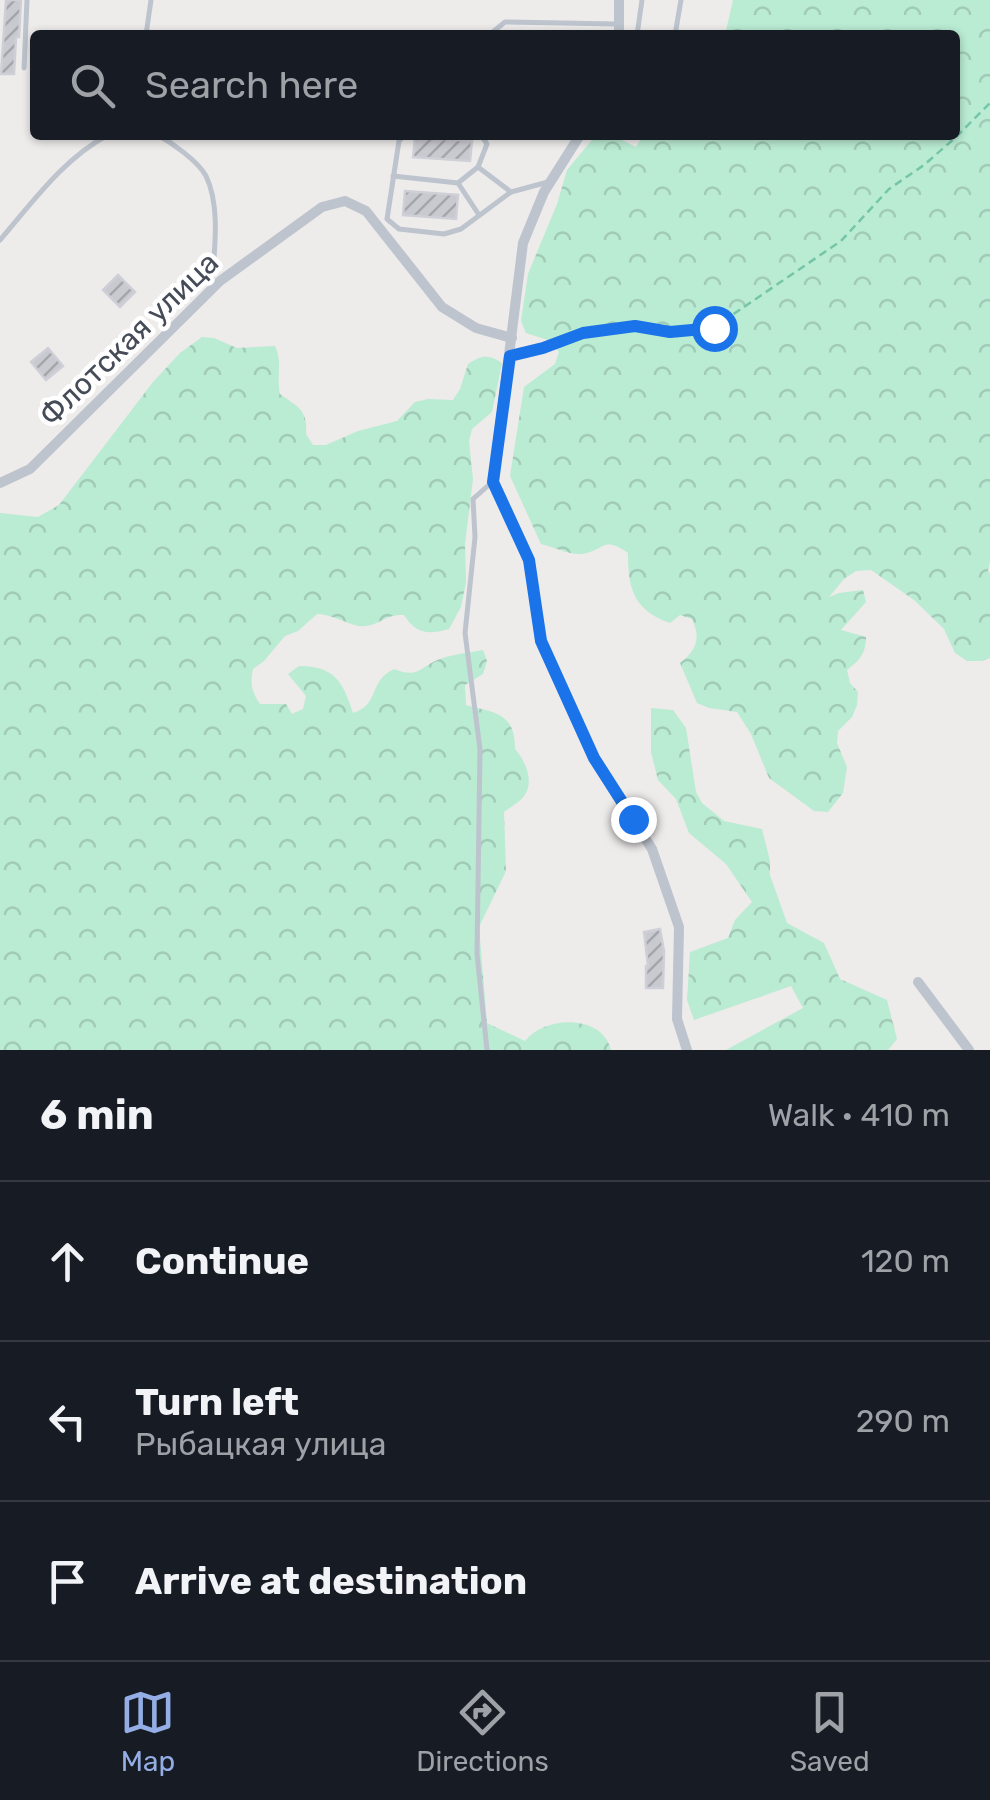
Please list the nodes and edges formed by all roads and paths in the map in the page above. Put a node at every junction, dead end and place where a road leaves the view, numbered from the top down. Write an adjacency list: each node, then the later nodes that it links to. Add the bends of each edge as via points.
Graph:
1 (27, 0): 11 (lane)
2 (151, 0): 6 (lane)
3 (620, 0): 8 (street)
4 (642, 0): 9 (lane)
5 (681, 0): 10 (lane)
6 (147, 30)
7 (495, 30): 8 (lane, via 505,22)
8 (619, 30)
9 (637, 30)
10 (676, 30)
11 (24, 68)
12 (990, 103): 13 (path)
13 (960, 131)
14 (98, 140): 26 (lane)
15 (168, 140): 27 (lane, via 205,174 215,213)
16 (400, 140): 21 (lane)
17 (485, 140): 20 (lane)
18 (577, 140): 22 (street)
19 (951, 140): 29 (path, via 889,189 841,240 714,328 670,332 635,326 583,333)
20 (478, 167): 23 (lane); 24 (lane)
21 (394, 176): 23 (lane); 25 (lane, via 387,219 398,229 444,234)
22 (550, 181): 24 (lane); 28 (street, via 524,243)
23 (458, 182): 25 (lane)
24 (512, 192): 25 (lane)
25 (479, 215)
26 (0, 240)
27 (212, 288): 28 (street, Флотская улица, via 322,208 345,200 366,210 442,307 476,328); 31 (street, Флотская улица, via 30,469)
28 (512, 338): 29 (street)
29 (510, 356): 30 (street)
30 (493, 482): 33 (lane, via 473,499 465,633 480,749 477,954); 34 (street, via 529,560 541,641 594,758 652,850 679,927 677,1018)
31 (0, 484)
32 (918, 982): 35 (street)
33 (488, 1050)
34 (687, 1050)
35 (969, 1050)

